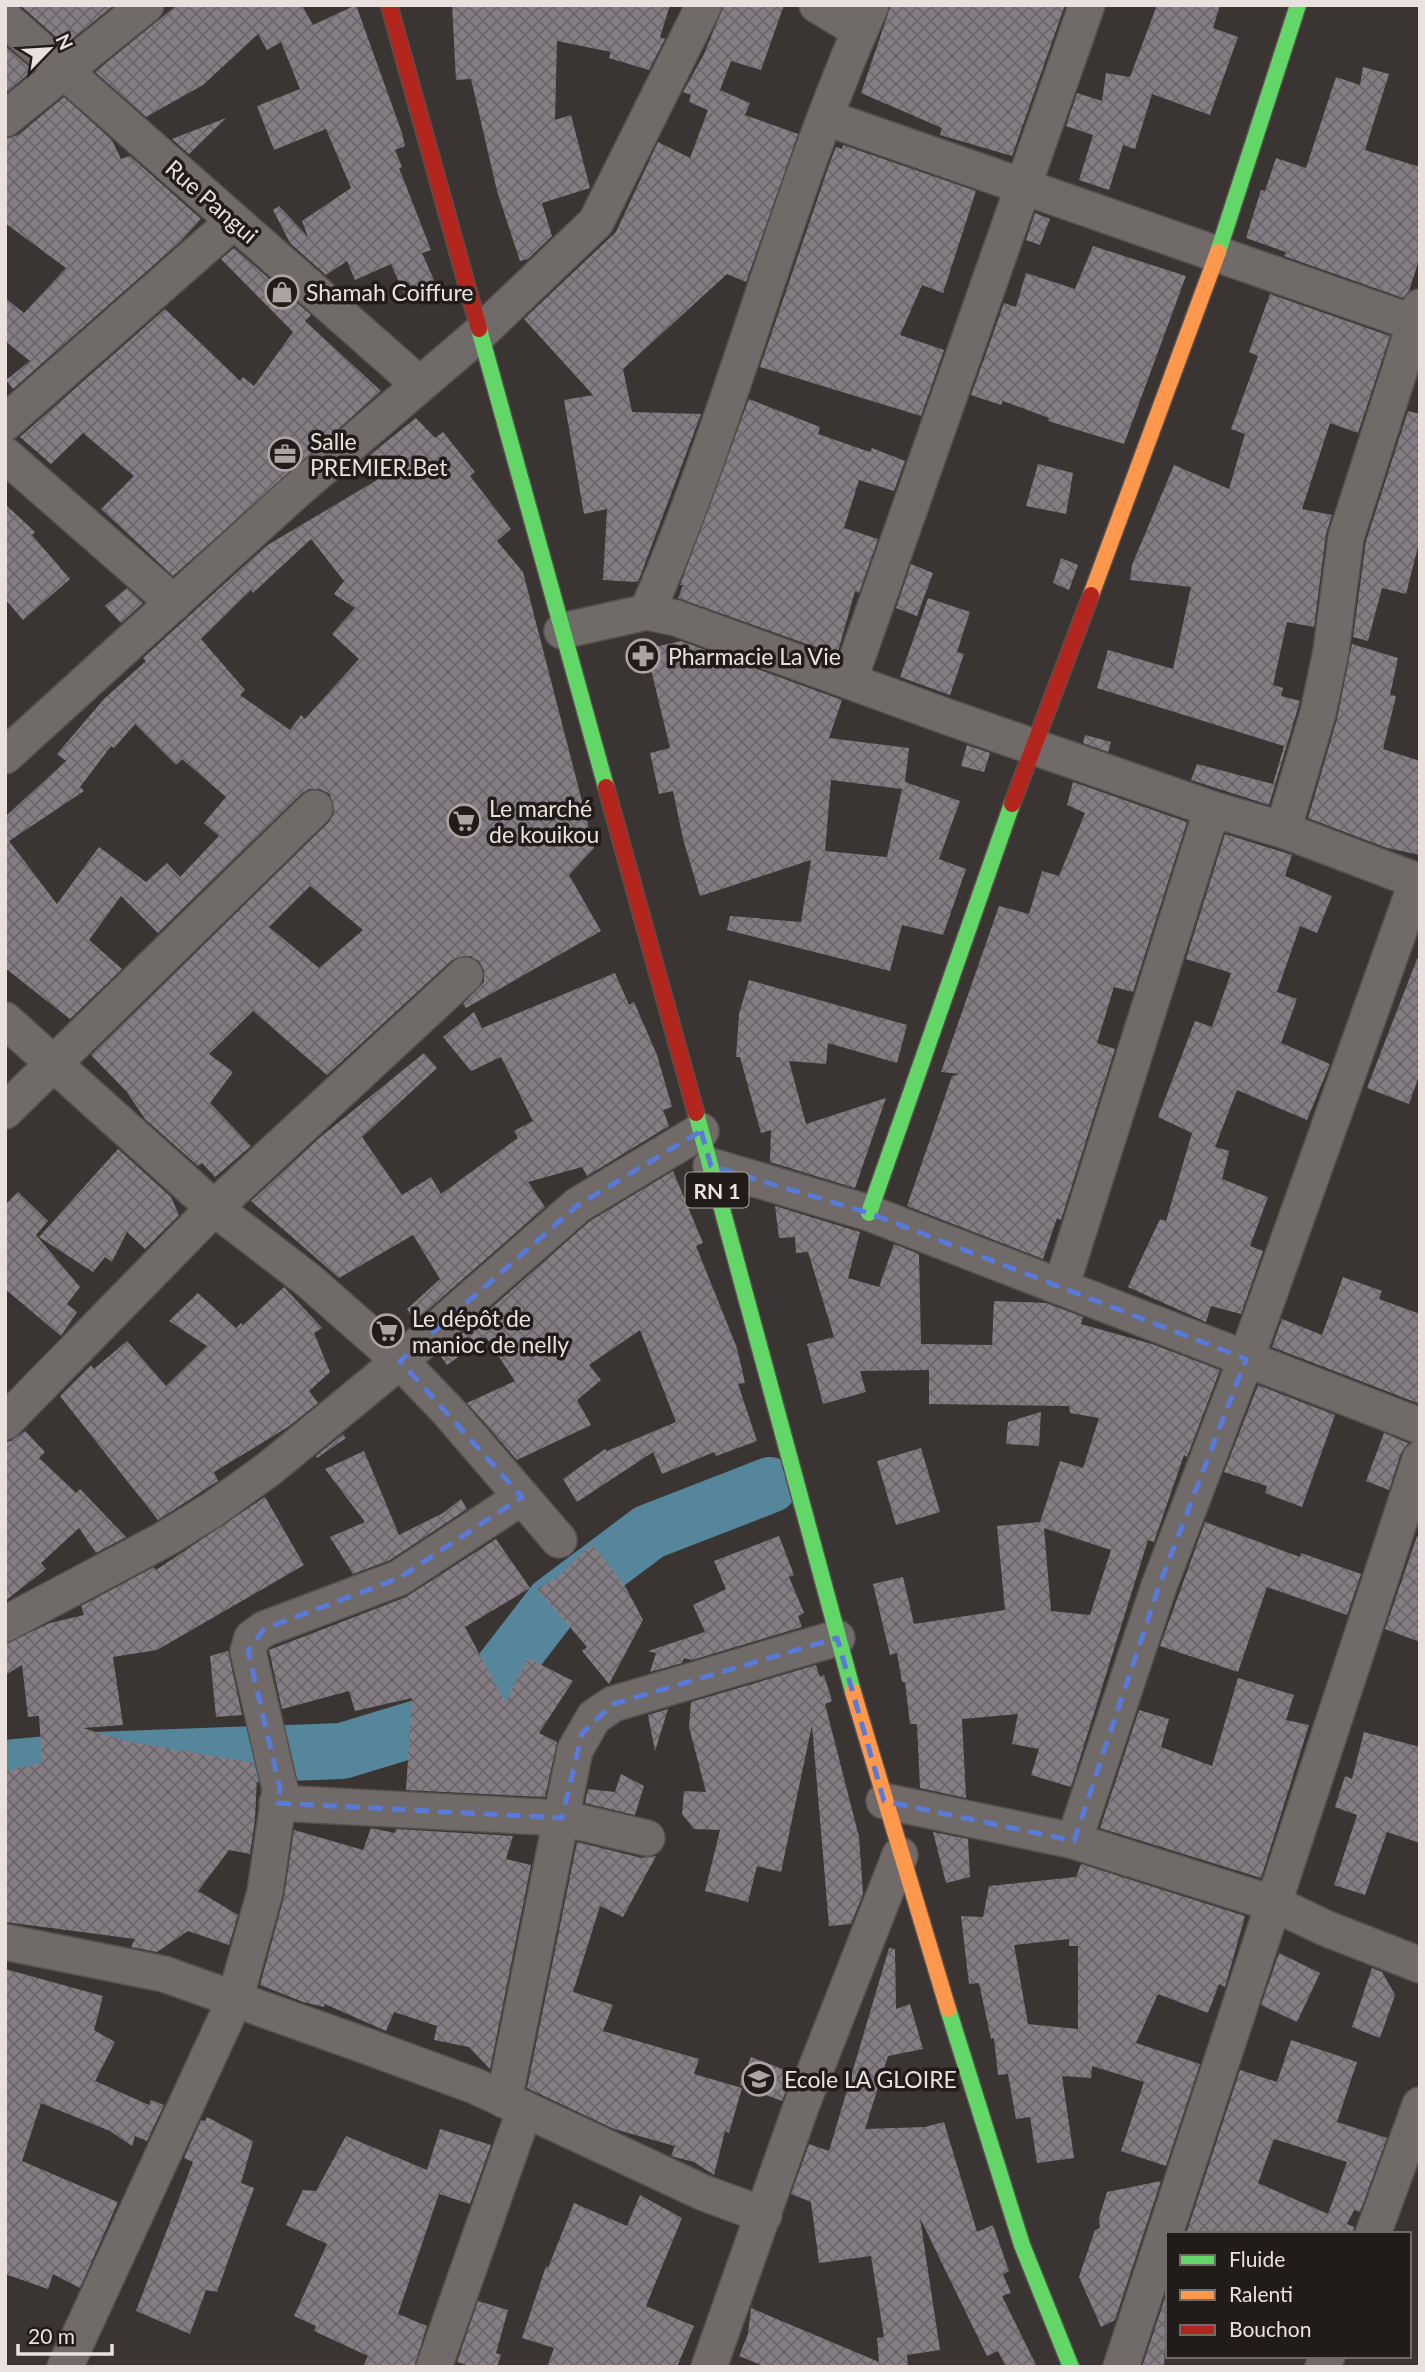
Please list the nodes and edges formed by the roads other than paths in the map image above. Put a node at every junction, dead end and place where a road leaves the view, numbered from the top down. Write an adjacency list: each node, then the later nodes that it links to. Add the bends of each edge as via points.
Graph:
1 (146, 5): 9 (street)
2 (389, 5): 16 (main road, RN 1)
3 (704, 5): 16 (street, via 596,222)
4 (817, 5): 7 (street)
5 (1087, 5): 12 (street)
6 (1298, 5): 14 (main road)
7 (865, 18): 10 (street)
8 (5, 19): 9 (street, Rue Pangui)
9 (64, 71): 11 (street); 13 (street, Rue Pangui)
10 (827, 118): 12 (street); 21 (street, via 678,538)
11 (5, 119)
12 (1022, 187): 14 (street); 23 (street)
13 (234, 221): 17 (street, Rue Pangui); 18 (street)
14 (1217, 256): 15 (street); 24 (main road)
15 (1418, 318): 28 (street, via 1346,537 1318,713)
16 (479, 334): 17 (street); 22 (main road, RN 1)
17 (419, 384): 20 (street)
18 (5, 424)
19 (5, 455): 20 (street)
20 (174, 603): 25 (street)
21 (647, 612): 22 (street); 23 (street, via 676,618)
22 (562, 631): 34 (main road, RN 1)
23 (849, 681): 24 (street)
24 (1032, 746): 27 (street); 37 (main road)
25 (5, 756)
26 (315, 807): 32 (street)
27 (1212, 809): 28 (street); 38 (street)
28 (1283, 830): 29 (street)
29 (1419, 881): 39 (street)
30 (465, 975): 36 (street)
31 (5, 1020): 32 (street)
32 (52, 1062): 33 (street); 36 (street)
33 (5, 1111)
34 (701, 1130): 35 (main road, RN 1); 40 (street, via 578,1205)
35 (711, 1166): 37 (street); 47 (main road, RN 1)
36 (214, 1208): 40 (street, via 308,1280); 41 (street)
37 (869, 1213): 38 (street)
38 (1061, 1287): 39 (street)
39 (1246, 1359): 42 (street); 52 (street, via 1159,1586)
40 (400, 1361): 44 (street); 46 (street, via 212,1510)
41 (5, 1422)
42 (1420, 1426)
43 (1420, 1459): 54 (street)
44 (522, 1497): 45 (street); 49 (street, via 399,1578 264,1629 252,1639 248,1651 280,1789)
45 (559, 1540)
46 (5, 1624)
47 (837, 1638): 48 (main road, RN 1); 50 (street, via 613,1703 582,1733)
48 (884, 1801): 52 (street); 53 (main road, RN 1)
49 (277, 1803): 50 (street); 57 (street, via 265,1892)
50 (562, 1818): 51 (street); 58 (street)
51 (647, 1838)
52 (1074, 1841): 54 (street)
53 (900, 1855): 60 (street, via 802,2104); 65 (main road, RN 1, via 1022,2245)
54 (1275, 1904): 56 (street); 66 (street)
55 (5, 1942): 57 (street, via 164,1974)
56 (1420, 1965)
57 (235, 1999): 58 (street); 62 (street)
58 (514, 2104): 60 (street, via 704,2193); 63 (street)
59 (1420, 2105): 61 (street)
60 (764, 2215): 64 (street)
61 (1374, 2232)
62 (65, 2367)
63 (434, 2367)
64 (709, 2367)
65 (1071, 2367)
66 (1121, 2367)

